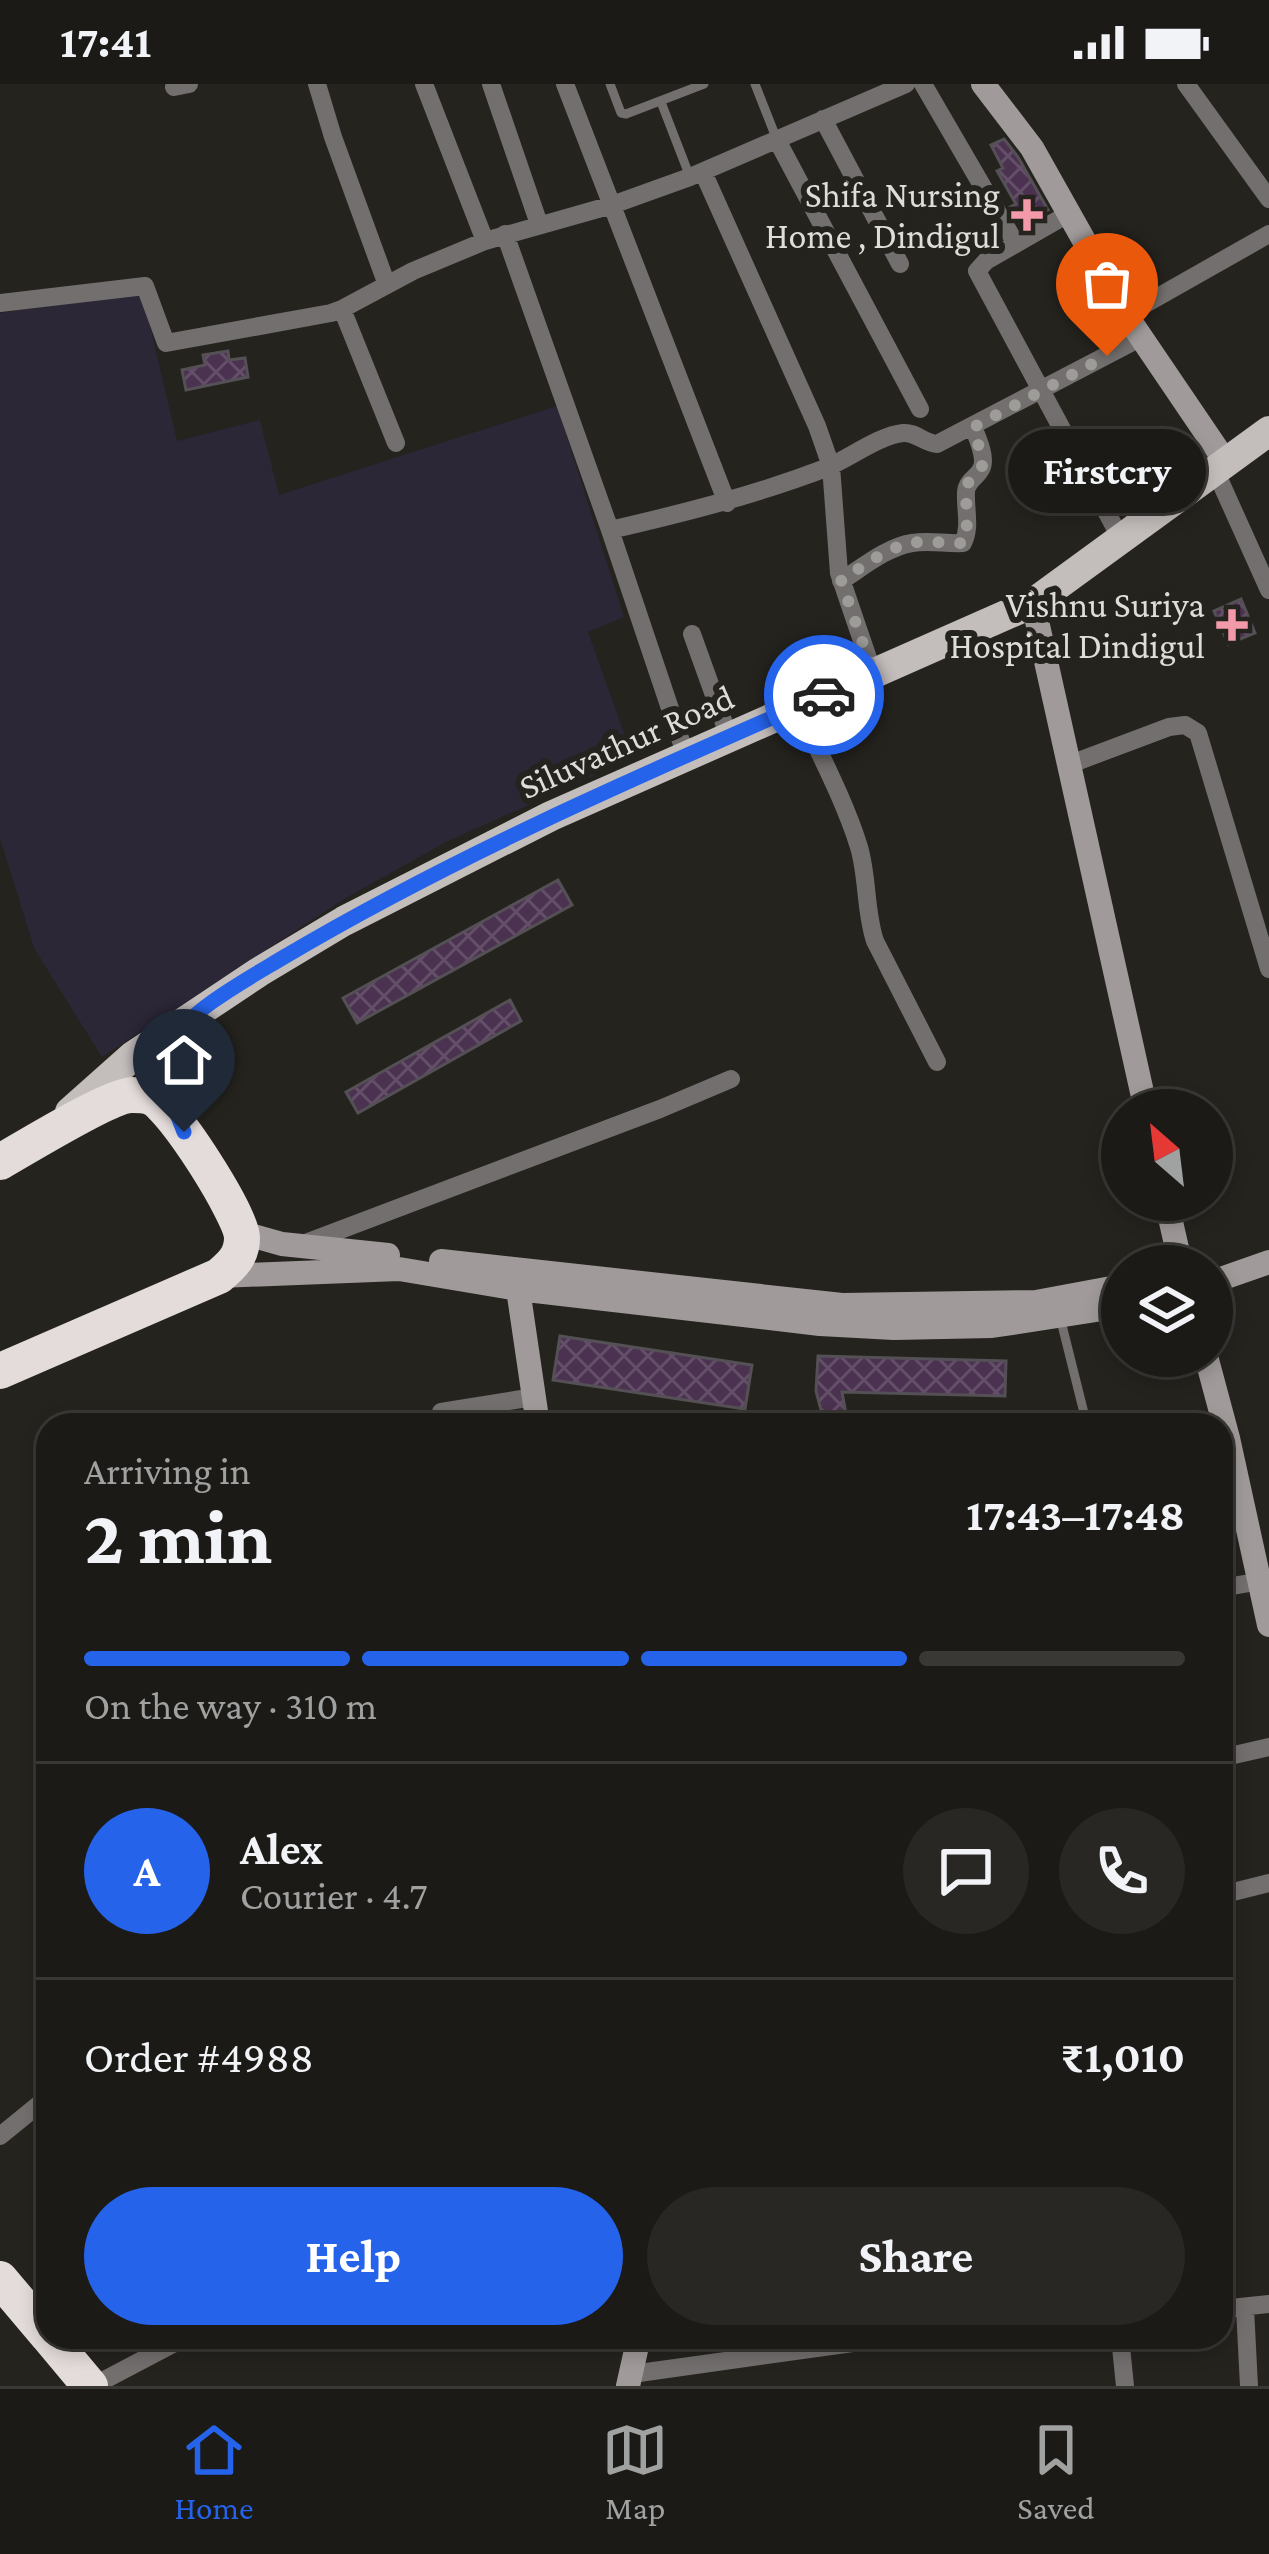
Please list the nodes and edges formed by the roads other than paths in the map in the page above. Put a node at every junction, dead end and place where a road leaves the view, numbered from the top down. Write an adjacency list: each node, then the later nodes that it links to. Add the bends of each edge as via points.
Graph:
1 (317, 84): 25 (street)
2 (424, 84): 22 (street)
3 (491, 84): 19 (street)
4 (565, 84): 17 (street)
5 (610, 84): 12 (lane, via 621,113)
6 (704, 84): 12 (lane)
7 (755, 84): 14 (lane)
8 (906, 84): 13 (street)
9 (923, 84): 23 (street)
10 (983, 84): 18 (main road)
11 (1186, 84): 16 (street)
12 (661, 102): 15 (lane)
13 (823, 119): 14 (street); 24 (street)
14 (777, 140): 15 (street); 31 (street)
15 (696, 175): 17 (street); 35 (street)
16 (1269, 199)
17 (612, 205): 19 (street); 37 (street)
18 (1068, 214): 23 (street); 28 (main road)
19 (539, 224): 20 (street)
20 (505, 234): 22 (street); 38 (street)
21 (1269, 234): 28 (street)
22 (485, 241): 25 (street)
23 (1016, 244): 30 (street, via 977,271)
24 (900, 264)
25 (387, 285): 27 (street)
26 (0, 303): 27 (street, via 145,286 166,343)
27 (342, 309): 34 (street)
28 (1126, 315): 29 (main road)
29 (1140, 338): 30 (street); 36 (main road)
30 (1040, 392): 32 (street); 39 (street)
31 (920, 409)
32 (974, 427): 35 (street, via 932,445 892,435); 40 (street, via 982,467 968,483 963,543 907,543)
33 (1269, 431): 36 (main road, Siluvathur Road)
34 (396, 443)
35 (831, 466): 37 (street); 40 (street)
36 (1220, 466): 39 (main road, Siluvathur Road); 41 (street)
37 (727, 502): 38 (street)
38 (610, 530): 47 (street)
39 (1121, 539): 42 (main road, Siluvathur Road)
40 (841, 580): 44 (street)
41 (1269, 590)
42 (1033, 603): 44 (main road, Siluvathur Road); 48 (main road)
43 (692, 634): 46 (street)
44 (873, 673): 45 (main road, Siluvathur Road)
45 (798, 706): 46 (main road, Siluvathur Road); 51 (street, via 860,851 875,941)
46 (730, 736): 47 (main road, Siluvathur Road)
47 (686, 756): 50 (main road, Siluvathur Road, via 344,921)
48 (1068, 764): 49 (street, via 1169,728 1198,733); 53 (main road)
49 (1269, 969)
50 (197, 1013): 54 (main road, Siluvathur Road, via 163,1061); 55 (main road, Siluvathur Road, via 133,1056)
51 (937, 1062)
52 (731, 1079): 58 (street)
53 (1141, 1089)
54 (184, 1132): 55 (highway, via 152,1098 132,1095); 57 (highway)
55 (38, 1140): 56 (highway)
56 (0, 1162)
57 (243, 1233): 58 (main road); 61 (highway, via 234,1263)
58 (298, 1246): 64 (main road)
59 (1269, 1262): 60 (main road)
60 (1233, 1275)
61 (218, 1276): 62 (main road, via 399,1269); 67 (highway)
62 (518, 1289): 64 (main road); 69 (main road)
63 (1101, 1290): 64 (main road, via 1036,1302)
64 (766, 1308): 66 (main road, via 894,1328)
65 (1101, 1310): 66 (main road)
66 (1060, 1317): 72 (lane)
67 (0, 1371)
68 (1212, 1377): 73 (main road)
69 (534, 1397): 70 (street); 71 (main road)
70 (441, 1412)
71 (536, 1413)
72 (1084, 1413)
73 (1221, 1413)
74 (1233, 1460): 75 (main road)
75 (1261, 1581): 76 (street); 77 (main road)
76 (1233, 1586)
77 (1269, 1625)
78 (1269, 1747): 79 (street)
79 (1233, 1755)
80 (1269, 1883): 81 (street)
81 (1233, 1892)
82 (36, 2107): 83 (street)
83 (0, 2136)
84 (0, 2279): 88 (highway)
85 (1269, 2304): 87 (street)
86 (1233, 2308): 87 (street)
87 (1245, 2308): 97 (street)
88 (36, 2314)
89 (64, 2349): 95 (highway)
90 (163, 2349): 95 (street)
91 (636, 2349): 94 (main road)
92 (822, 2349): 94 (street)
93 (1121, 2349): 96 (street)
94 (630, 2380)
95 (92, 2386)
96 (1125, 2386)
97 (1249, 2386)

